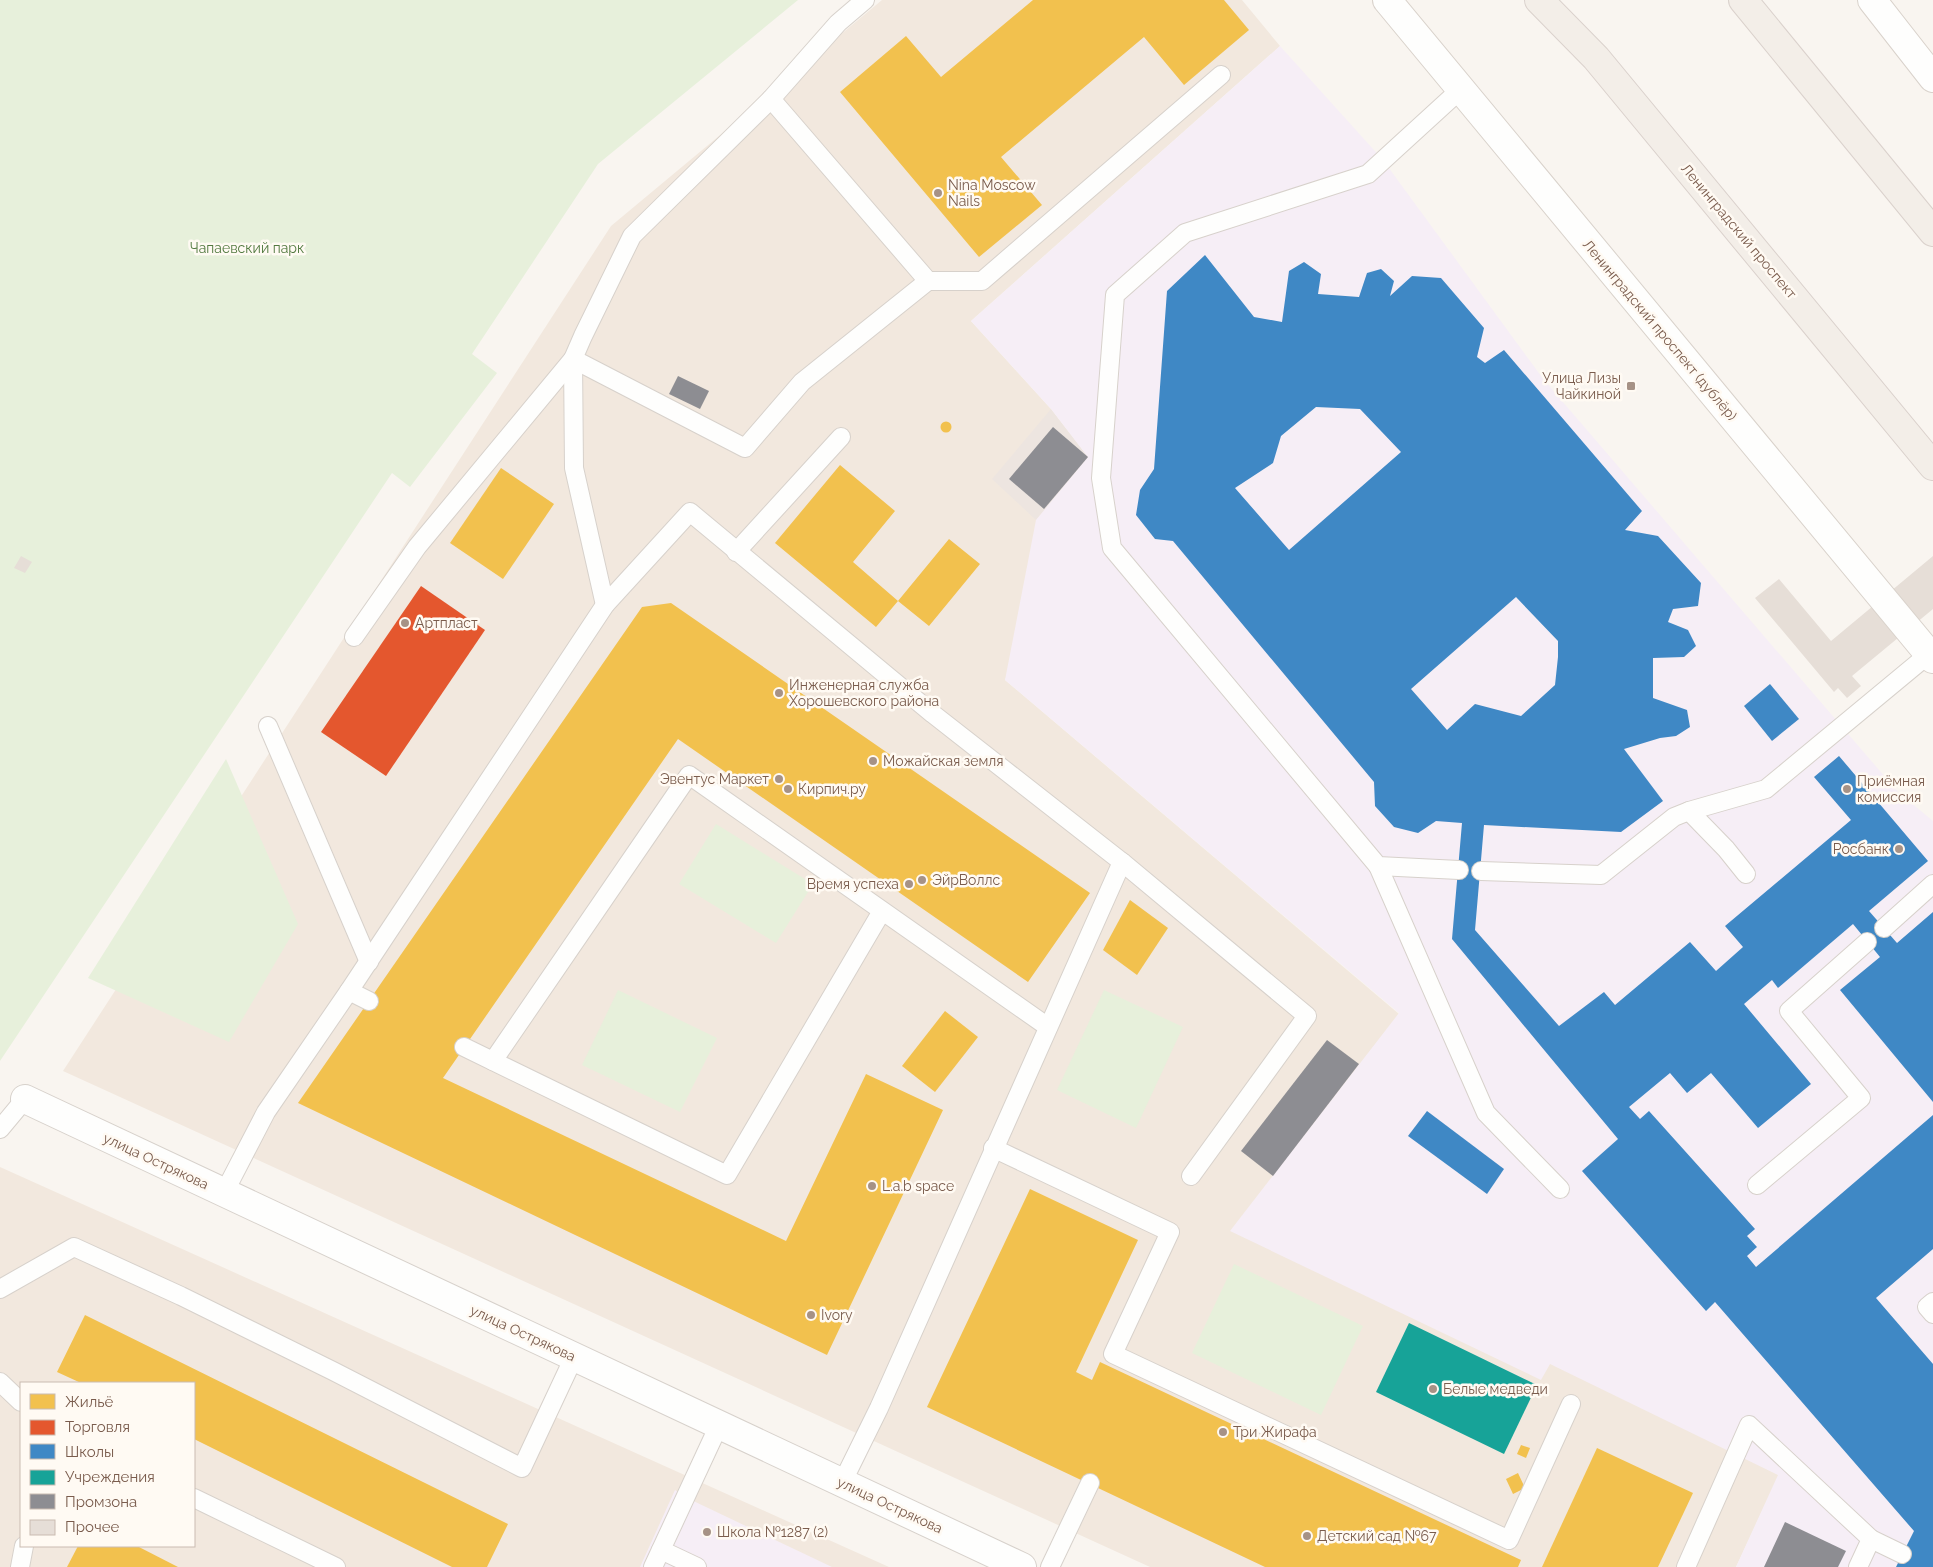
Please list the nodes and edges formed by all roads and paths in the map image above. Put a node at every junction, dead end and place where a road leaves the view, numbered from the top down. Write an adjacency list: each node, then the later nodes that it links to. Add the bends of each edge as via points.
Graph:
1 (865, 0): 11 (lane, via 838,24)
2 (1387, 0): 10 (street, Ленинградский проспект (дублёр))
3 (1540, 0): 7 (main road, Ленинградский проспект)
4 (1555, 0): 7 (main road)
5 (1743, 0): 12 (main road)
6 (1872, 0): 9 (street)
7 (1596, 58): 16 (main road, Ленинградский проспект)
8 (1221, 75): 13 (lane, via 982,281)
9 (1933, 78)
10 (1461, 89): 20 (street, Ленинградский проспект (дублёр)); 24 (lane, via 1368,174 1185,233 1115,295 1101,478 1112,548)
11 (771, 99): 13 (lane); 14 (lane, via 632,236)
12 (1933, 232)
13 (928, 281): 14 (lane, via 802,382 745,448)
14 (573, 359): 18 (lane, via 574,468); 19 (lane, via 417,547)
15 (842, 437): 17 (lane)
16 (1933, 466)
17 (736, 552): 18 (lane, via 690,512); 23 (lane, via 933,714)
18 (604, 605): 32 (lane)
19 (354, 637)
20 (1931, 656): 22 (lane, via 1766,790)
21 (268, 726): 32 (lane)
22 (1689, 811): 26 (lane, via 1674,817 1601,876); 27 (lane)
23 (1122, 862): 35 (lane); 41 (lane, via 1307,1016)
24 (1378, 866): 25 (lane); 43 (lane, via 1486,1113)
25 (1459, 870)
26 (1481, 871)
27 (1746, 874)
28 (1933, 884): 30 (lane)
29 (882, 911): 35 (lane); 37 (lane, via 728,1175); 37 (lane, via 689,775)
30 (1884, 928)
31 (1867, 942): 42 (lane, via 1789,1011 1861,1098)
32 (369, 962): 33 (lane)
33 (349, 991): 34 (lane); 44 (lane, via 266,1112)
34 (369, 1000)
35 (1048, 1027): 40 (lane)
36 (464, 1047): 37 (lane)
37 (493, 1061)
38 (25, 1098): 39 (lane); 44 (street, улица Острякова)
39 (0, 1129)
40 (993, 1148): 51 (lane, via 1170,1232 1113,1354 1142,1375 1507,1546); 53 (lane, via 879,1408)
41 (1191, 1176)
42 (1757, 1185)
43 (1560, 1189)
44 (224, 1193): 48 (street, улица Острякова)
45 (0, 1289): 48 (lane, via 74,1247 315,1362 522,1468)
46 (1933, 1302): 47 (lane, via 1927,1307)
47 (1933, 1314)
48 (574, 1357): 52 (street, улица Острякова)
49 (0, 1382): 50 (lane)
50 (20, 1401)
51 (1571, 1404)
52 (719, 1425): 53 (street, улица Острякова); 58 (lane)
53 (842, 1483): 64 (street, улица Острякова)
54 (1090, 1484): 65 (lane)
55 (195, 1498): 61 (lane)
56 (1871, 1540): 59 (lane); 66 (lane, via 1749,1425); 67 (lane)
57 (24, 1547): 60 (lane)
58 (661, 1550): 62 (lane); 63 (lane)
59 (1902, 1554)
60 (20, 1567)
61 (336, 1567)
62 (653, 1567)
63 (696, 1567)
64 (1022, 1567)
65 (1050, 1567)
66 (1686, 1567)
67 (1858, 1567)

